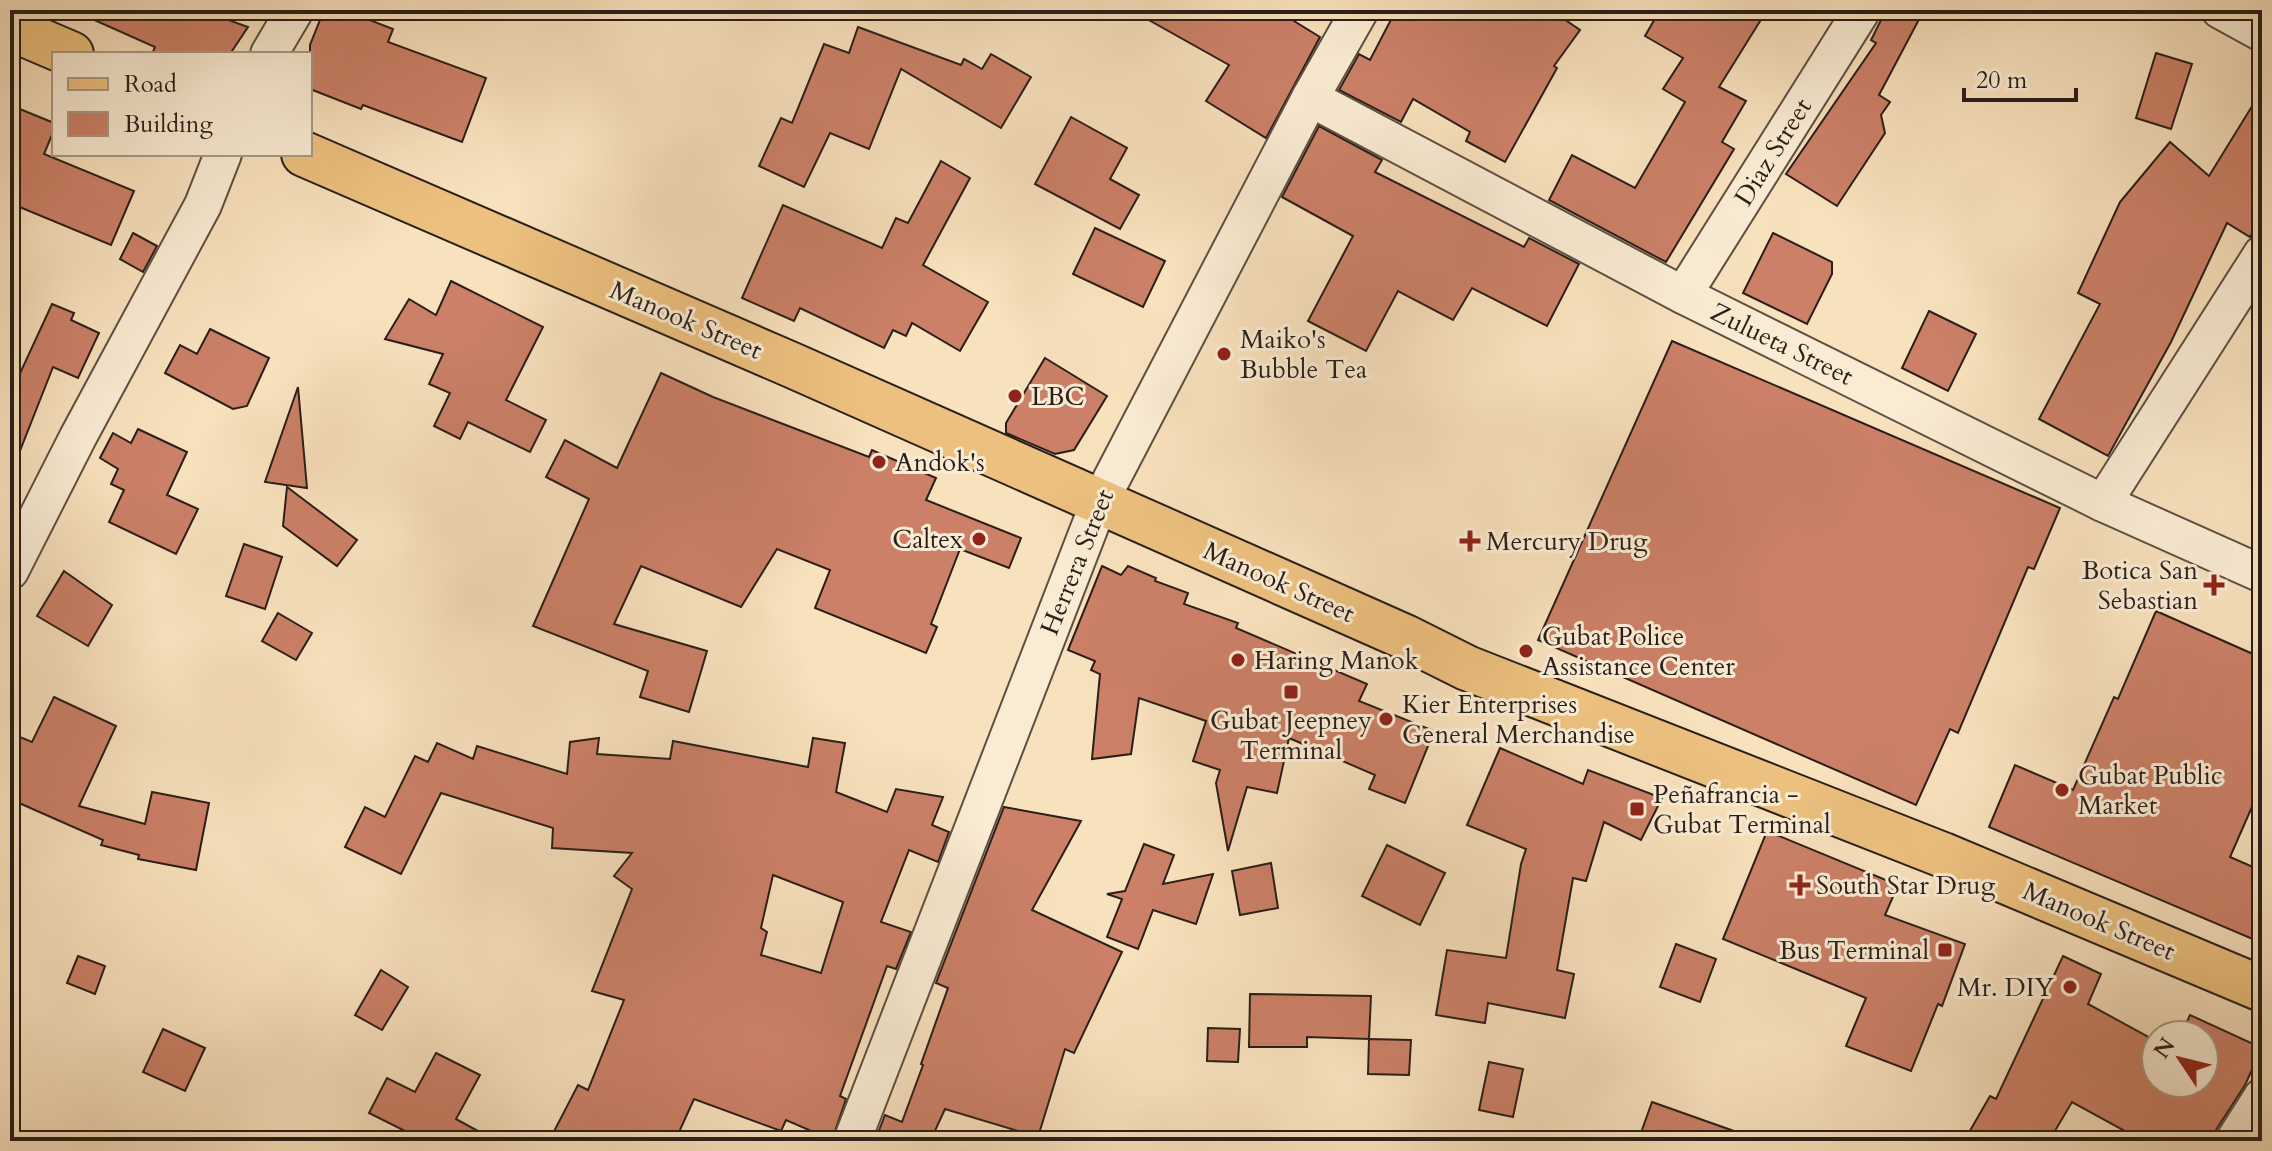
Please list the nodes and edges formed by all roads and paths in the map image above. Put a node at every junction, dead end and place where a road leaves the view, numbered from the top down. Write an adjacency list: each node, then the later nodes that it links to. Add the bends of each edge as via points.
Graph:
1 (295, 10): 8 (street)
2 (1360, 10): 9 (street, Herrera Street)
3 (1862, 10): 13 (street, Diaz Street)
4 (2220, 10): 6 (street)
5 (10, 28): 7 (main road)
6 (2262, 33)
7 (66, 52)
8 (270, 52)
9 (1310, 98): 13 (street, Zulueta Street); 14 (street, Herrera Street)
10 (222, 156): 16 (street, via 196,218)
11 (309, 156): 14 (main road, Manook Street)
12 (2262, 254): 15 (street)
13 (1683, 295): 15 (street, Zulueta Street)
14 (1099, 503): 18 (main road, Manook Street, via 1467,668 1943,855); 20 (street, Herrera Street)
15 (2103, 503): 17 (street, Zulueta Street)
16 (10, 571)
17 (2262, 574)
18 (2262, 989)
19 (2262, 1097): 21 (street)
20 (852, 1141)
21 (2234, 1141)

